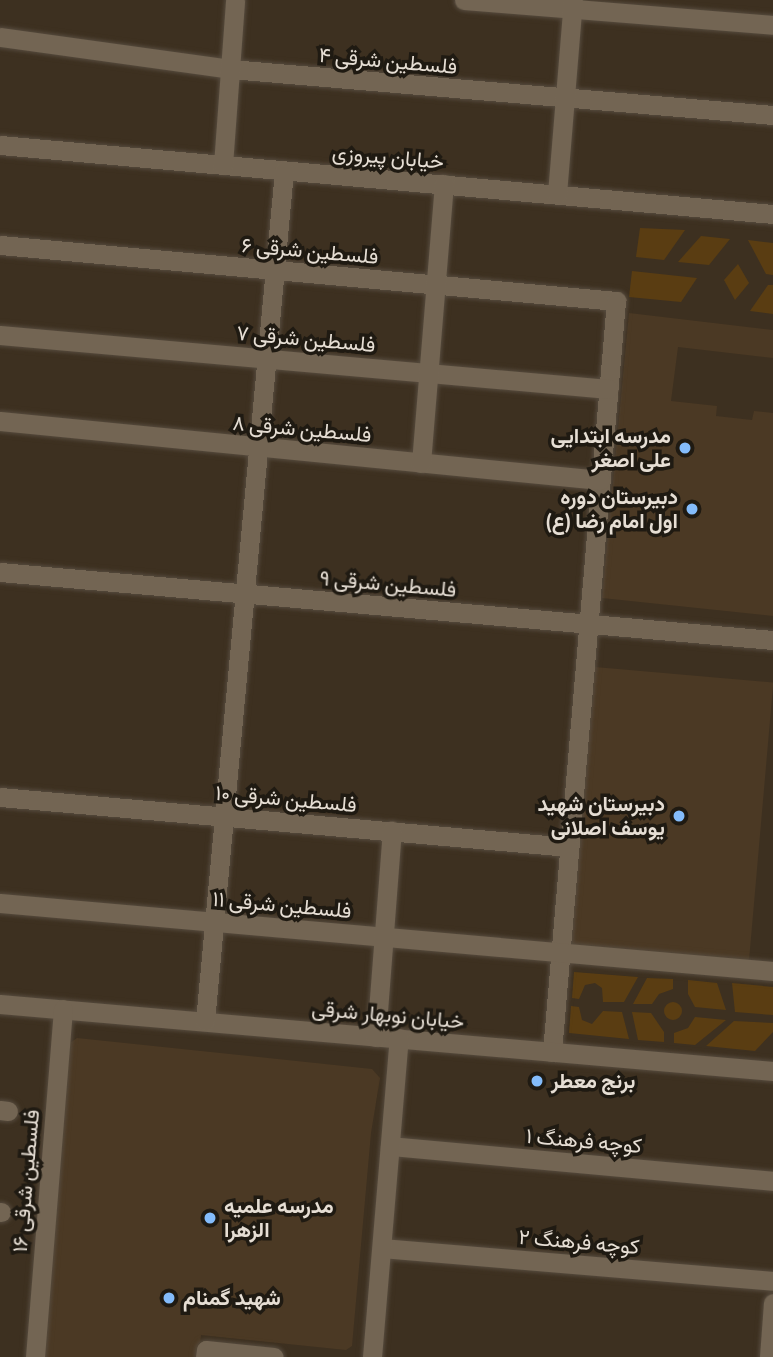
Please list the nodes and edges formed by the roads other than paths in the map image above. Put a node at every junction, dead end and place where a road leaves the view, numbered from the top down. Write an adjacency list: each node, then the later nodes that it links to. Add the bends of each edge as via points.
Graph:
1 (235, 0): 6 (street)
2 (464, 0): 3 (street)
3 (573, 5): 4 (street); 7 (street)
4 (773, 25)
5 (0, 37): 6 (street, فلسطین شرقی ۴)
6 (230, 69): 7 (street, فلسطین شرقی ۴); 10 (street)
7 (565, 100): 8 (street, فلسطین شرقی ۴); 13 (street)
8 (773, 115)
9 (0, 145): 10 (street, خیابان پیروزی)
10 (223, 165): 11 (street, خیابان پیروزی)
11 (284, 171): 12 (street, خیابان پیروزی); 16 (street)
12 (444, 184): 13 (street, خیابان پیروزی); 17 (street)
13 (557, 194): 14 (street, خیابان پیروزی)
14 (773, 214)
15 (0, 245): 16 (street, فلسطین شرقی ۶)
16 (275, 271): 17 (street, فلسطین شرقی ۶); 19 (street)
17 (438, 285): 20 (street); 21 (street, فلسطین شرقی ۶, via 616,301)
18 (0, 335): 19 (street, فلسطین شرقی ۷)
19 (267, 358): 20 (street, فلسطین شرقی ۷); 23 (street)
20 (430, 373): 21 (street, فلسطین شرقی ۷); 24 (street)
21 (608, 388): 25 (street)
22 (0, 421): 23 (street, فلسطین شرقی ۸)
23 (258, 448): 24 (street, فلسطین شرقی ۸); 27 (street)
24 (421, 463): 25 (street, فلسطین شرقی ۸)
25 (600, 480): 28 (street)
26 (0, 572): 27 (street, فلسطین شرقی ۹)
27 (244, 594): 28 (street, فلسطین شرقی ۹); 31 (street)
28 (585, 624): 29 (street, فلسطین شرقی ۹); 33 (street)
29 (773, 640)
30 (0, 797): 31 (street, فلسطین شرقی ۱۰)
31 (224, 817): 32 (street, فلسطین شرقی ۱۰); 35 (street)
32 (392, 831): 33 (street, فلسطین شرقی ۱۰); 36 (street)
33 (569, 847): 37 (street)
34 (0, 903): 35 (street, فلسطین شرقی ۱۱)
35 (214, 922): 36 (street, فلسطین شرقی ۱۱); 41 (street)
36 (383, 937): 37 (street, فلسطین شرقی ۱۱); 42 (street)
37 (560, 952): 38 (street, فلسطین شرقی ۱۱); 44 (street)
38 (773, 971)
39 (0, 1004): 40 (street, خیابان نوبهار شرقی)
40 (63, 1009): 41 (street, خیابان نوبهار شرقی); 52 (street, فلسطین شرقی ۱۶)
41 (205, 1021): 42 (street, خیابان نوبهار شرقی)
42 (376, 1037): 43 (street, خیابان نوبهار شرقی)
43 (399, 1038): 44 (street, خیابان نوبهار شرقی); 46 (street)
44 (552, 1052): 45 (street, خیابان نوبهار شرقی)
45 (773, 1071)
46 (390, 1146): 47 (street, کوچه فرهنگ ۱); 48 (street)
47 (773, 1181)
48 (382, 1248): 49 (street, کوچه فرهنگ ۲); 54 (street)
49 (773, 1280)
50 (773, 1303): 55 (street)
51 (206, 1353): 53 (street)
52 (35, 1357)
53 (274, 1357)
54 (372, 1357)
55 (769, 1357)

